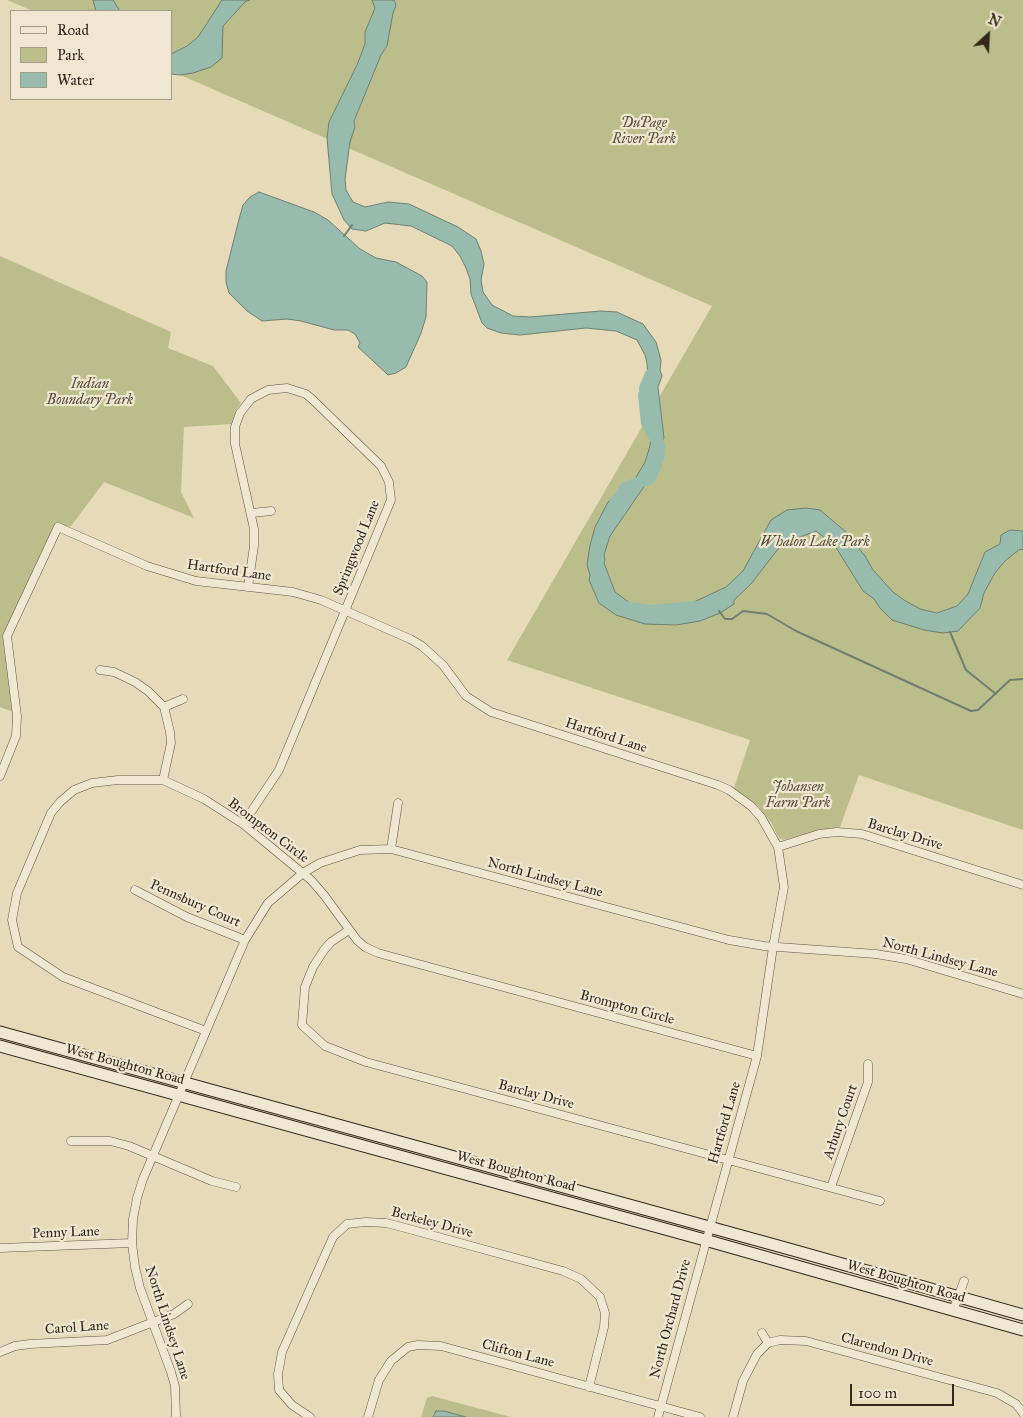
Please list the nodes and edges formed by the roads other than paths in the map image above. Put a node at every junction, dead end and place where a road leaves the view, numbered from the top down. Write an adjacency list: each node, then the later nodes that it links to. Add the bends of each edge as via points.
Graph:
1 (270, 510): 2 (street)
2 (252, 513): 3 (street, Springwood Lane, via 254,546); 4 (street, Springwood Lane, via 234,434 237,420 246,404 259,394 277,388 296,390 313,400 382,466 391,489 388,510)
3 (248, 587): 4 (street, Hartford Lane, via 307,595); 8 (street, Hartford Lane, via 196,581 147,566 58,528 7,636 17,716 16,736)
4 (344, 611): 11 (street, Springwood Lane, via 279,770); 12 (street, Hartford Lane, via 422,646 443,665 466,696 491,712 729,790 761,817)
5 (100, 670): 7 (street, via 114,672 135,682)
6 (183, 699): 7 (street)
7 (164, 707): 9 (street, via 171,743)
8 (0, 776)
9 (163, 780): 11 (street, Brompton Circle, via 204,799); 21 (street, Brompton Circle, via 92,783 74,790 60,802 51,814 17,893 12,920 18,947 63,977)
10 (398, 803): 13 (street)
11 (243, 824): 14 (street, Brompton Circle)
12 (778, 847): 15 (street, Barclay Drive, via 819,834 862,834); 19 (street, Hartford Lane, via 784,887)
13 (391, 849): 14 (street, North Lindsey Lane, via 360,850); 19 (street, North Lindsey Lane, via 716,937)
14 (303, 873): 17 (street, Brompton Circle, via 324,895); 18 (street, North Lindsey Lane, via 268,903)
15 (1023, 885)
16 (135, 890): 18 (street, Pennsbury Court)
17 (349, 930): 24 (street, Brompton Circle, via 365,947 391,957); 30 (street, Barclay Drive, via 324,950 305,987 302,1026 325,1046 366,1062)
18 (244, 940): 21 (street, North Lindsey Lane)
19 (773, 947): 20 (street, North Lindsey Lane, via 906,959); 24 (street, Hartford Lane)
20 (1023, 994)
21 (206, 1031): 26 (street, North Lindsey Lane)
22 (0, 1032): 26 (main road, West Boughton Road)
23 (0, 1046): 27 (main road, West Boughton Road)
24 (757, 1056): 30 (street, Hartford Lane)
25 (868, 1064): 32 (street, Arbury Court, via 868,1082)
26 (184, 1083): 27 (street, North Lindsey Lane); 34 (main road, West Boughton Road)
27 (179, 1095): 29 (street, North Lindsey Lane); 35 (main road, West Boughton Road)
28 (71, 1141): 29 (street, via 110,1141)
29 (154, 1155): 31 (street, via 212,1181); 36 (street, North Lindsey Lane, via 137,1198)
30 (728, 1161): 32 (street, Barclay Drive); 34 (street, Hartford Lane)
31 (236, 1187)
32 (831, 1188): 33 (street, Barclay Drive)
33 (880, 1201)
34 (709, 1227): 35 (street, North Orchard Drive); 39 (main road, West Boughton Road)
35 (705, 1240): 41 (main road, West Boughton Road); 49 (street, North Orchard Drive)
36 (132, 1243): 37 (street, Penny Lane); 43 (street, North Lindsey Lane, via 140,1288)
37 (0, 1248)
38 (964, 1281): 39 (street)
39 (958, 1296): 41 (street); 42 (main road, West Boughton Road)
40 (188, 1304): 43 (street, Carol Lane)
41 (953, 1310): 44 (main road, West Boughton Road)
42 (1023, 1315)
43 (154, 1323): 47 (street, Carol Lane, via 108,1340 30,1344); 51 (street, North Lindsey Lane, via 175,1386)
44 (1023, 1330)
45 (762, 1333): 46 (street)
46 (768, 1344): 50 (street, Clarendon Drive, via 780,1340 806,1341 997,1393 1016,1404); 56 (street, via 756,1354 743,1381)
47 (0, 1352)
48 (589, 1386): 49 (street, Clifton Lane); 52 (street, Berkeley Drive, via 604,1327 604,1312 600,1297 581,1279 563,1271 386,1222 347,1224 333,1238 282,1352 279,1390 292,1405); 53 (street, Clifton Lane, via 441,1346 418,1345 408,1347 391,1361 379,1380)
49 (661, 1406): 54 (street, North Orchard Drive); 55 (street, Clifton Lane)
50 (1023, 1413)
51 (176, 1417)
52 (310, 1417)
53 (368, 1417)
54 (658, 1417)
55 (700, 1417)
56 (733, 1417)

